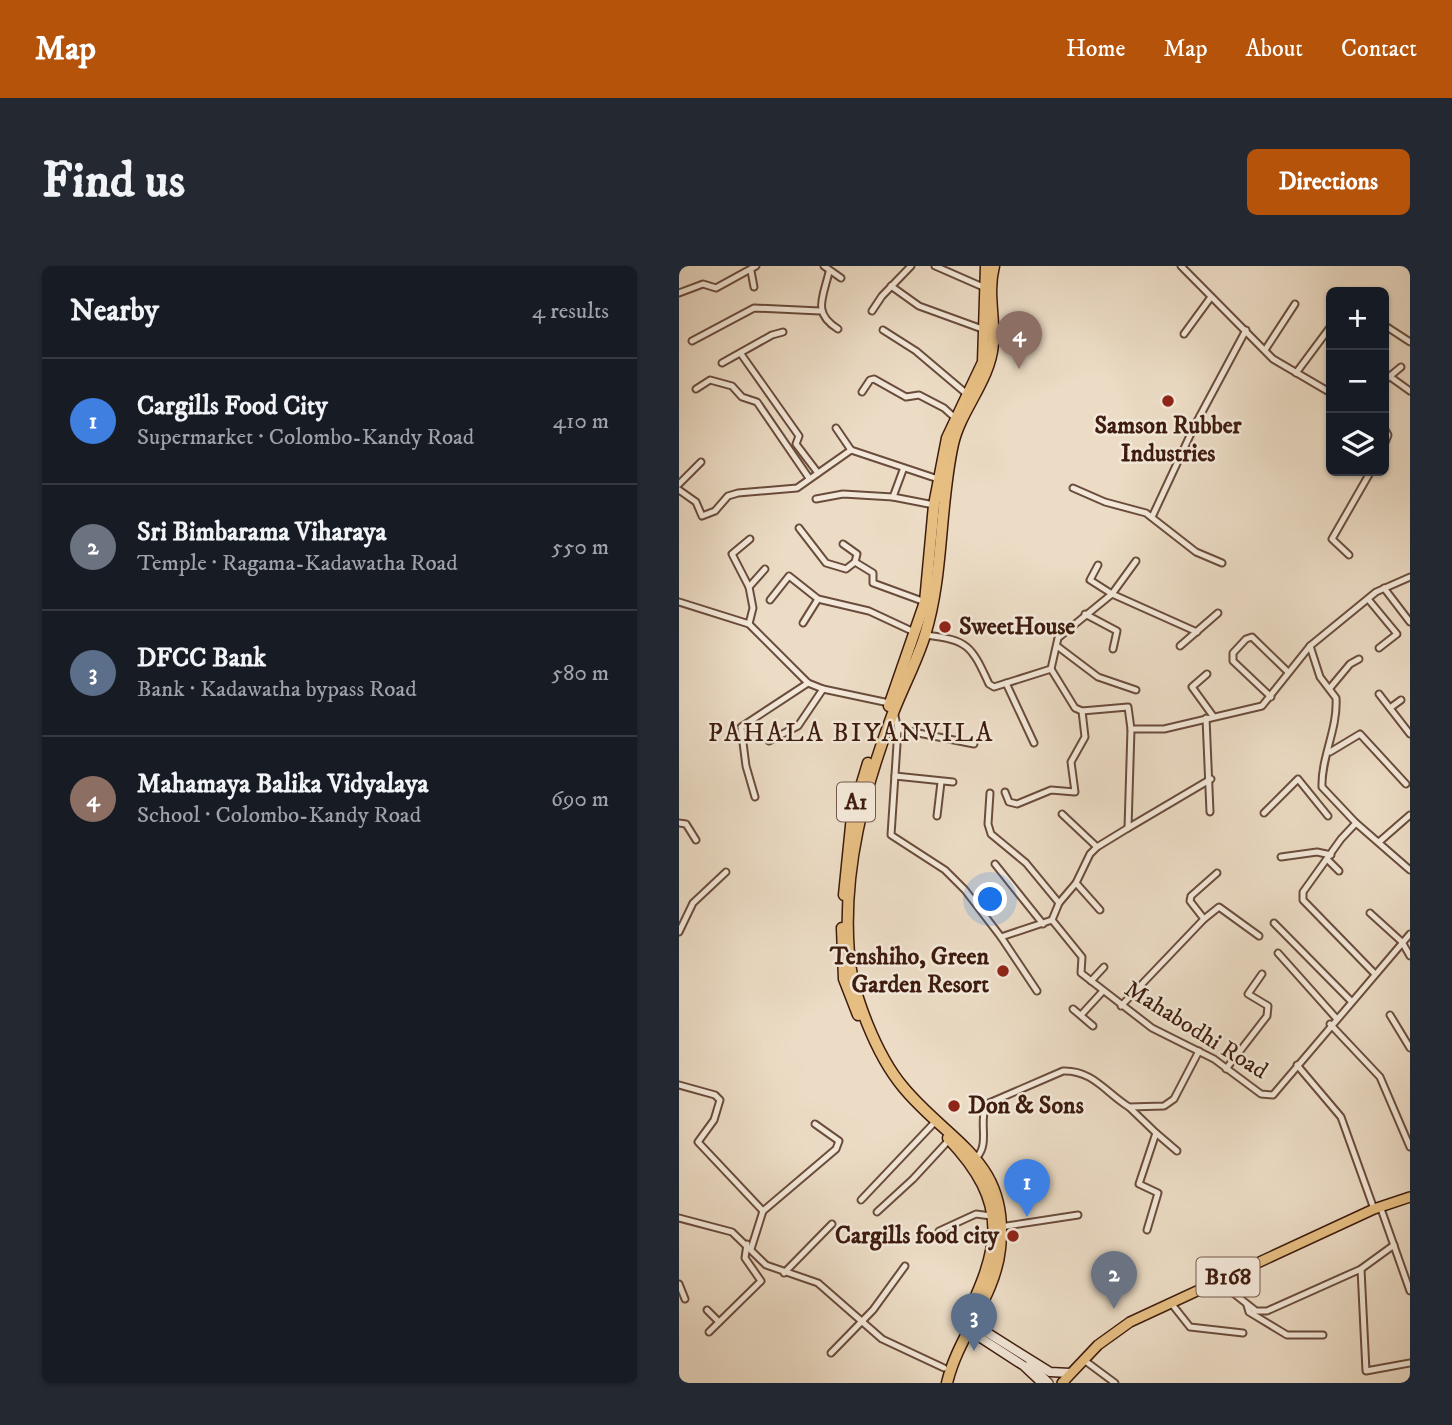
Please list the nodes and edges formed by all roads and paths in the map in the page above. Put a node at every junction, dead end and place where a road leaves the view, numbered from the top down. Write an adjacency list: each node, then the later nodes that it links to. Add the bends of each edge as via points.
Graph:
1 (824, 266): 7 (street)
2 (911, 266): 9 (street)
3 (935, 266): 11 (street)
4 (1181, 266): 13 (street)
5 (990, 267): 11 (highway, A1); 47 (highway, A1, via 993,343 989,364 954,439)
6 (753, 268): 10 (street); 12 (street, via 716,288 703,284)
7 (829, 272): 8 (street); 15 (street)
8 (841, 278)
9 (891, 286): 16 (street); 20 (street, via 919,306)
10 (754, 287)
11 (983, 287): 20 (highway, A1)
12 (679, 293)
13 (1211, 297): 21 (street); 24 (street)
14 (1295, 304): 27 (street)
15 (820, 311): 18 (street, via 824,321); 25 (street, via 754,308)
16 (872, 311)
17 (1389, 328): 26 (street)
18 (838, 329)
19 (883, 330): 38 (street)
20 (985, 330): 38 (highway, A1, via 983,362)
21 (1246, 330): 27 (street); 54 (street, via 1193,427)
22 (783, 332): 28 (street)
23 (1326, 333): 31 (street)
24 (1184, 334)
25 (692, 341)
26 (1410, 342)
27 (1265, 350): 31 (street)
28 (741, 354): 29 (street); 44 (street, via 799,436 796,444)
29 (722, 363)
30 (1401, 367): 32 (street)
31 (1296, 373): 35 (street)
32 (1389, 377)
33 (1389, 380): 36 (street)
34 (696, 389): 46 (street, via 710,380 732,386 742,397 757,402)
35 (1326, 389)
36 (1410, 391)
37 (862, 392): 39 (street, via 874,379 906,397 919,395)
38 (968, 394): 39 (highway, A1)
39 (955, 418): 47 (highway, A1)
40 (836, 428): 41 (street)
41 (851, 450): 43 (street); 44 (street)
42 (701, 462): 48 (street)
43 (903, 470): 47 (street); 51 (street)
44 (818, 473): 46 (street)
45 (1368, 476): 58 (street, via 1332,539)
46 (809, 478): 50 (street, via 797,488 728,496 715,511 702,516 696,502)
47 (942, 480): 53 (highway, A1); 79 (highway, A1, via 936,582)
48 (679, 484)
49 (1073, 488): 54 (street)
50 (679, 490)
51 (893, 497): 52 (street, via 843,494); 53 (street)
52 (816, 499)
53 (934, 505): 72 (highway, A1)
54 (1152, 517): 61 (street, via 1196,552)
55 (799, 528): 60 (street, via 827,563 846,569)
56 (750, 538): 65 (street, via 732,554)
57 (843, 544): 60 (street, via 857,554)
58 (1349, 555)
59 (1136, 561): 67 (street)
60 (855, 562): 72 (street, via 873,573 873,583)
61 (1222, 563)
62 (1098, 565): 67 (street, via 1090,580)
63 (765, 569): 65 (street)
64 (1410, 577): 66 (street)
65 (748, 587): 77 (street, via 753,608)
66 (1384, 589): 69 (street); 75 (street)
67 (1112, 594): 74 (street); 78 (street)
68 (818, 599): 70 (street, via 789,576); 76 (street); 79 (street, via 869,611)
69 (1368, 599): 82 (street); 83 (street, via 1397,634)
70 (770, 600)
71 (679, 602): 77 (street)
72 (925, 603): 79 (highway, A1)
73 (1218, 613): 78 (street)
74 (1085, 614): 80 (street, via 1058,638); 84 (street, via 1118,631)
75 (1410, 622)
76 (803, 623)
77 (750, 624): 89 (street)
78 (1197, 632): 81 (street)
79 (921, 634): 90 (street, via 967,643 989,684); 97 (highway, A1)
80 (1057, 646): 86 (street); 93 (street, via 1098,677)
81 (1180, 646)
82 (1310, 646): 87 (street); 91 (street, via 1320,677)
83 (1379, 648)
84 (1113, 649)
85 (1359, 659): 91 (street)
86 (1051, 669): 90 (street); 99 (street, via 1075,708)
87 (1289, 673): 95 (street); 95 (street, via 1252,637 1233,653 1233,661)
88 (1206, 674): 100 (street, via 1192,687)
89 (808, 683): 92 (street); 118 (street, via 741,727)
90 (1006, 684): 106 (street)
91 (1330, 688): 108 (street, via 1336,705)
92 (823, 689): 97 (street); 105 (street, via 798,726)
93 (1136, 690)
94 (1379, 694): 98 (street)
95 (1271, 697): 100 (street, via 1262,706)
96 (1401, 700): 98 (street)
97 (894, 706): 102 (street); 176 (highway, A1, via 852,817 841,951 844,979 883,1069 899,1092); 181 (highway, A1, via 853,848 848,926 851,976 896,1078)
98 (1390, 708): 104 (street)
99 (1082, 711): 103 (street, via 1128,707); 115 (street, via 1085,737 1071,762 1075,792 1051,790 1017,804 1009,802)
100 (1213, 716): 101 (street)
101 (1206, 718): 103 (street, via 1164,729); 110 (street)
102 (898, 729): 107 (street); 109 (street)
103 (1131, 729): 127 (street)
104 (1410, 734)
105 (769, 741)
106 (1034, 743)
107 (974, 744)
108 (1330, 752): 113 (street, via 1360,734); 114 (street, via 1322,767)
109 (895, 776): 111 (street); 151 (street, via 891,835 944,870)
110 (1211, 779): 119 (street); 127 (street)
111 (941, 782): 112 (street); 123 (street)
112 (953, 782)
113 (1406, 784)
114 (1322, 787): 117 (street); 126 (street)
115 (1005, 792)
116 (990, 793): 141 (street, via 991,834 1026,863)
117 (1309, 793): 120 (street, via 1294,780); 124 (street)
118 (755, 797)
119 (1210, 812)
120 (1264, 813)
121 (1062, 814): 130 (street)
122 (1410, 815): 129 (street)
123 (937, 816)
124 (1328, 816)
125 (679, 823): 128 (street, via 686,824)
126 (1356, 823): 129 (street); 133 (street)
127 (1128, 828): 130 (street)
128 (696, 841)
129 (1379, 842): 134 (street)
130 (1097, 847): 140 (street)
131 (1410, 856): 134 (street)
132 (1281, 857): 133 (street, via 1317,852)
133 (1329, 857): 137 (street); 157 (street, via 1303,892 1303,900)
134 (1402, 863): 136 (street)
135 (995, 864): 147 (street)
136 (1410, 870)
137 (1339, 871)
138 (726, 872): 148 (street, via 693,903)
139 (1217, 873): 144 (street, via 1189,898)
140 (1076, 883): 141 (street); 142 (street)
141 (1059, 903): 145 (street)
142 (1100, 910)
143 (1370, 913): 152 (street)
144 (1204, 919): 150 (street, via 1219,907); 162 (street)
145 (1052, 920): 147 (street); 158 (street, Mahabodhi Road, via 1082,957 1081,972)
146 (1274, 923): 161 (street)
147 (1043, 924): 151 (street)
148 (679, 932)
149 (1410, 934): 152 (street, Mahabodhi Road)
150 (1259, 936)
151 (1001, 937): 160 (street)
152 (1402, 942): 154 (street); 157 (street, Mahabodhi Road)
153 (1278, 953): 166 (street)
154 (1410, 956)
155 (1104, 967): 158 (street)
156 (1262, 974): 172 (street, via 1248,994 1268,1006 1267,1016)
157 (1375, 974): 161 (street, Mahabodhi Road)
158 (1091, 981): 159 (street, Mahabodhi Road)
159 (1103, 991): 162 (street, Mahabodhi Road); 164 (street)
160 (1037, 992)
161 (1351, 1001): 166 (street, Mahabodhi Road)
162 (1122, 1006): 170 (street, Mahabodhi Road, via 1152,1028)
163 (1073, 1009): 164 (street)
164 (1081, 1015): 168 (street)
165 (1390, 1015): 169 (street)
166 (1336, 1018): 167 (street, Mahabodhi Road)
167 (1330, 1024): 171 (street, Mahabodhi Road); 179 (street, via 1380,1077)
168 (1093, 1026)
169 (1410, 1048)
170 (1199, 1051): 172 (street, Mahabodhi Road); 174 (street, via 1174,1099 1164,1106)
171 (1297, 1065): 172 (street, Mahabodhi Road, via 1269,1097); 184 (street, via 1341,1117)
172 (1226, 1069)
173 (679, 1085): 185 (street, via 720,1100 714,1120 698,1142)
174 (1129, 1107): 177 (street); 181 (street, via 1084,1074 1063,1070 989,1103)
175 (815, 1124): 185 (street, via 837,1137 836,1149)
176 (933, 1124): 178 (highway, A1); 183 (street)
177 (1156, 1132): 180 (street); 192 (street, via 1139,1184 1158,1193)
178 (949, 1140): 186 (street); 188 (highway, A1, via 976,1169)
179 (1410, 1147)
180 (1177, 1151)
181 (977, 1157): 191 (highway, A1, via 994,1192)
182 (1410, 1196): 184 (main road, B168)
183 (861, 1200)
184 (1377, 1207): 194 (street); 199 (main road, B168)
185 (763, 1211): 195 (street)
186 (877, 1212)
187 (1078, 1215): 191 (street)
188 (992, 1216): 193 (street, via 976,1214); 208 (highway, A1, via 992,1252)
189 (679, 1218): 195 (street, via 732,1232)
190 (832, 1224): 198 (street)
191 (1000, 1227): 208 (highway, A1, via 994,1273)
192 (1147, 1230)
193 (939, 1231)
194 (1394, 1245): 197 (street); 201 (street)
195 (749, 1246): 198 (street, via 766,1265); 206 (street, via 745,1258 761,1281)
196 (905, 1266): 207 (street)
197 (1361, 1269): 204 (street, via 1267,1311); 214 (street, via 1366,1371)
198 (784, 1273): 207 (street, via 818,1283)
199 (1218, 1281): 203 (main road, B168); 204 (street)
200 (679, 1284): 202 (street)
201 (1410, 1291)
202 (685, 1299)
203 (1171, 1303): 210 (street, via 1190,1327); 213 (main road, B168, via 1116,1331)
204 (1246, 1304): 211 (street, via 1249,1312 1287,1335)
205 (707, 1310): 206 (street)
206 (719, 1322): 209 (street)
207 (860, 1323): 212 (street); 215 (street, via 901,1351)
208 (969, 1328): 215 (highway, A1); 216 (main road, via 1051,1371); 217 (main road); 220 (highway, A1)
209 (709, 1332)
210 (1243, 1333)
211 (1323, 1335)
212 (831, 1353)
213 (1083, 1359): 216 (main road, B168); 221 (street)
214 (1410, 1363)
215 (944, 1368): 219 (highway, A1)
216 (1070, 1373): 218 (main road, B168)
217 (1045, 1381)
218 (1063, 1382)
219 (940, 1383)
220 (947, 1383)
221 (1115, 1383)

